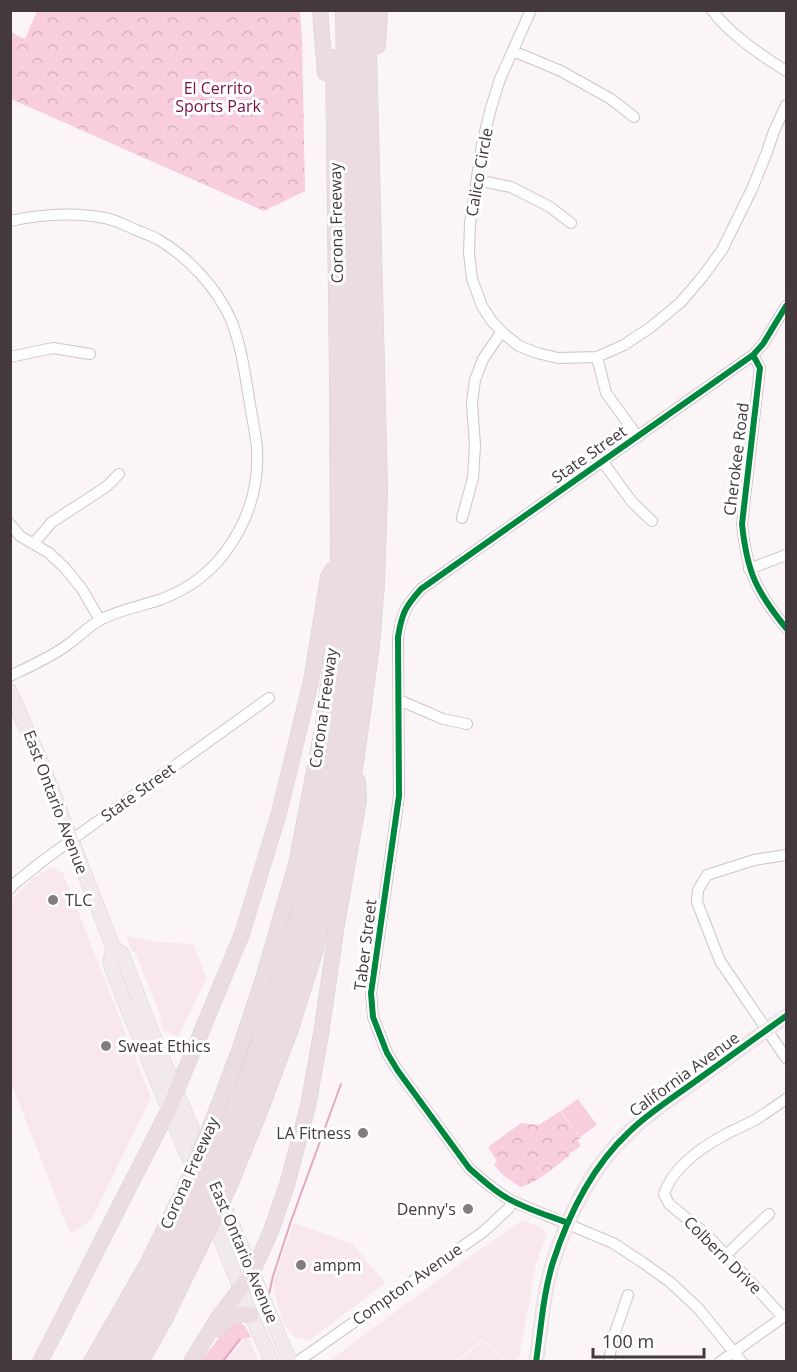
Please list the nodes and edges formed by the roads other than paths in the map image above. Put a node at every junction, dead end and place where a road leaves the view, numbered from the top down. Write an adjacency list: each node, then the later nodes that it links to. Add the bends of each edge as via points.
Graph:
1 (320, 10): 14 (highway)
2 (333, 10): 14 (highway, Corona Freeway)
3 (343, 10): 68 (highway, bridge, via 352,513 349,608 328,770 314,847 284,966 240,1093 192,1206)
4 (356, 10): 69 (highway, bridge, via 366,453 364,549 358,649 340,775 302,948 253,1100 199,1222)
5 (368, 10): 15 (highway)
6 (380, 10): 15 (highway)
7 (531, 10): 9 (street, Calico Circle)
8 (712, 10): 10 (street, via 734,33)
9 (513, 51): 12 (street, via 561,71); 13 (street, Calico Circle, via 490,108)
10 (786, 72)
11 (786, 105): 23 (street, via 752,189 722,250 703,276 681,303 651,327)
12 (634, 117)
13 (477, 180): 17 (street, via 511,188 550,207); 19 (street, Calico Circle, via 470,224 472,279 482,306)
14 (335, 188): 32 (highway, Corona Freeway)
15 (373, 190): 42 (highway, via 380,490 372,646)
16 (11, 221): 35 (street, via 53,214 78,215 107,219 159,240 194,268 216,295 242,354 257,448 252,501 241,528 207,573 187,587)
17 (571, 223)
18 (786, 306): 21 (street, State Street)
19 (503, 333): 23 (street, Calico Circle, via 537,353 558,358); 27 (street, via 483,359 475,381 473,478)
20 (90, 354): 22 (street, via 53,348)
21 (753, 355): 24 (street, State Street); 33 (street, Cherokee Road, via 760,368 742,524)
22 (10, 357)
23 (597, 357): 24 (street, via 606,393)
24 (638, 437): 25 (street, State Street)
25 (602, 461): 28 (street, via 632,502); 34 (street, State Street, via 421,589)
26 (119, 474): 30 (street, via 52,522)
27 (462, 518)
28 (652, 521)
29 (10, 524): 30 (street)
30 (33, 544): 35 (street, via 64,568)
31 (786, 555): 33 (street)
32 (338, 560): 52 (highway, via 328,577 308,692 279,813 242,934); 67 (highway, Corona Freeway, bridge, via 329,677 316,761 296,864 263,979 239,1051 184,1187 146,1266)
33 (749, 569): 36 (street, Cherokee Road)
34 (401, 618): 40 (street, Taber Street)
35 (100, 620): 37 (street, via 67,646)
36 (786, 628)
37 (10, 676)
38 (10, 691): 43 (main road, East Ontario Avenue)
39 (269, 698): 43 (street, State Street)
40 (399, 700): 41 (street, via 443,719); 55 (street, Taber Street, via 399,795 370,993 374,1017 398,1071 461,1158 481,1179)
41 (467, 724)
42 (356, 763): 59 (highway, via 359,800 308,1106 287,1185); 70 (highway, bridge, via 316,949 288,1039 230,1185)
43 (71, 840): 45 (street, State Street); 46 (main road, East Ontario Avenue)
44 (786, 855): 50 (street, via 754,860 707,875 698,890 697,902 720,961)
45 (10, 889)
46 (113, 947): 47 (main road, East Ontario Avenue, via 110,963); 49 (main road, East Ontario Avenue, via 122,954)
47 (122, 995): 49 (main road, via 132,997); 54 (main road, East Ontario Avenue)
48 (786, 1016): 50 (main road, California Avenue)
49 (148, 1021): 52 (main road, East Ontario Avenue)
50 (767, 1030): 51 (street); 57 (main road, California Avenue, via 628,1132 589,1182)
51 (786, 1058)
52 (176, 1090): 54 (highway); 59 (main road, East Ontario Avenue)
53 (786, 1099): 58 (street, Colbern Drive, via 711,1143 668,1183 664,1194 669,1204 706,1233)
54 (169, 1109): 60 (main road, East Ontario Avenue); 66 (highway)
55 (512, 1201): 57 (street, Taber Street); 76 (street, Compton Avenue, via 480,1234)
56 (769, 1214): 58 (street)
57 (568, 1223): 65 (street, Taber Street, via 613,1243 670,1282); 77 (main road, California Avenue, via 552,1264)
58 (726, 1255): 63 (street, Colbern Drive)
59 (252, 1274): 60 (highway); 75 (main road, East Ontario Avenue)
60 (241, 1288): 62 (main road, East Ontario Avenue); 71 (highway); 74 (main road, via 252,1297)
61 (628, 1295): 78 (street, via 614,1333)
62 (251, 1315): 64 (main road, East Ontario Avenue); 71 (highway, via 228,1318)
63 (785, 1316): 65 (street)
64 (261, 1338): 72 (main road); 73 (main road, East Ontario Avenue)
65 (734, 1351): 79 (street); 80 (street, Taber Street)
66 (40, 1362)
67 (91, 1362)
68 (108, 1362)
69 (125, 1362)
70 (141, 1362)
71 (191, 1362)
72 (267, 1362)
73 (272, 1362)
74 (280, 1362)
75 (290, 1362)
76 (297, 1362)
77 (536, 1362)
78 (609, 1362)
79 (720, 1362)
80 (742, 1362)

